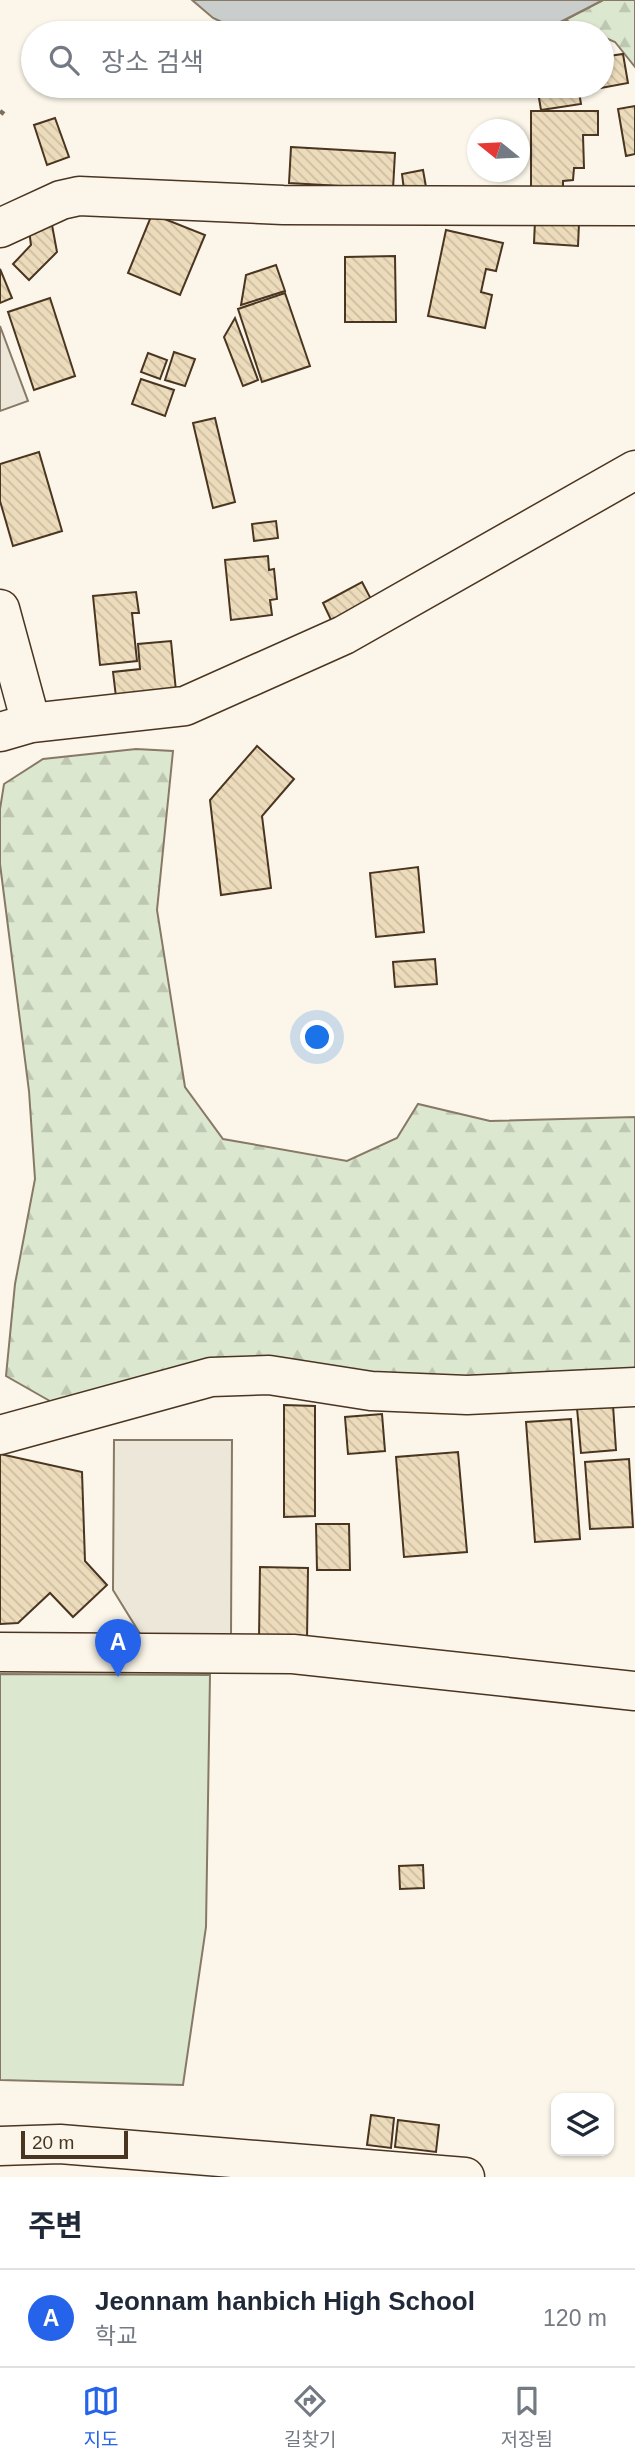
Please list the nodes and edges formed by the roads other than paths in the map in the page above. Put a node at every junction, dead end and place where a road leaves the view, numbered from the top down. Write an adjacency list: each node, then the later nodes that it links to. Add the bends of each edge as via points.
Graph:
1 (635, 206): 2 (street, via 284,205 79,196)
2 (0, 228)
3 (635, 470): 5 (street, via 344,635 185,706)
4 (0, 609): 5 (street)
5 (16, 728)
6 (635, 1387): 7 (street, via 467,1395 371,1391 269,1375 211,1377)
7 (0, 1435)
8 (0, 1652): 9 (street, via 293,1654)
9 (635, 1691)
10 (0, 2146): 11 (street, via 60,2144)
11 (465, 2177)

